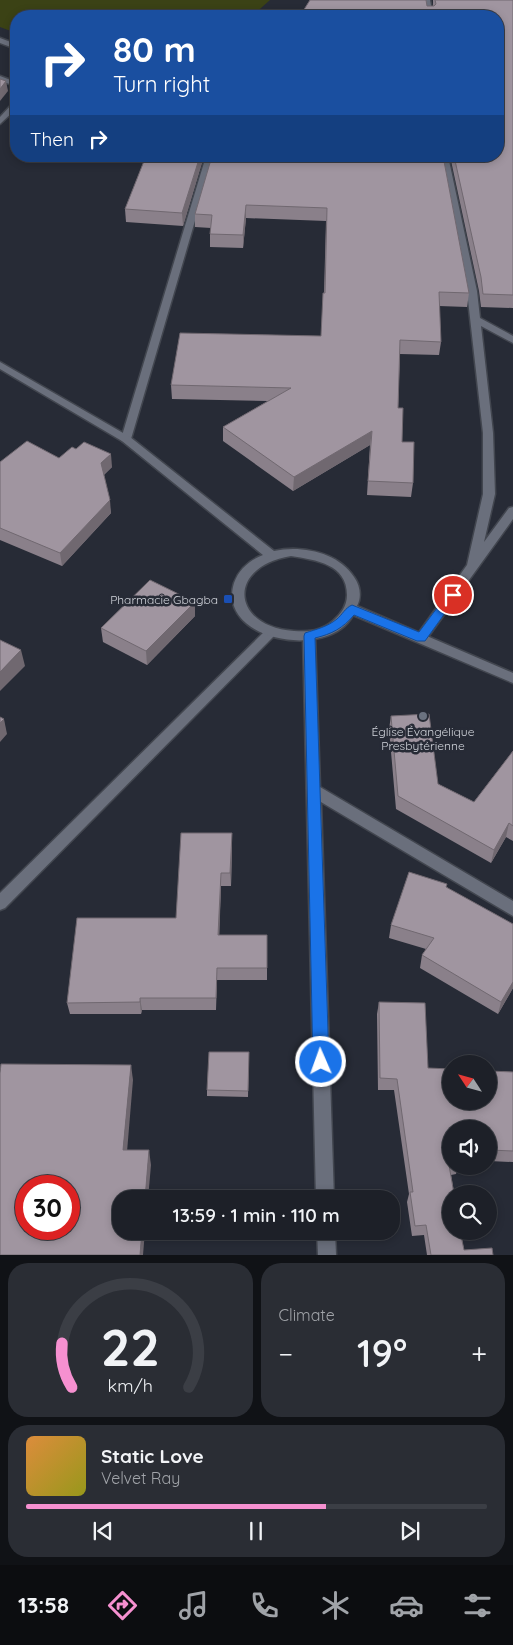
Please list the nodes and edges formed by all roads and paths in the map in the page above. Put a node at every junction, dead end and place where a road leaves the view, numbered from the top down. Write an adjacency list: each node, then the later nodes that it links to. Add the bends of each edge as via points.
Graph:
1 (10, 111): 2 (street)
2 (0, 122)
3 (208, 162): 8 (street)
4 (445, 162): 5 (street)
5 (476, 319): 6 (street); 11 (street, via 488,433 489,494)
6 (513, 340)
7 (1, 367): 8 (street)
8 (126, 440): 10 (street)
9 (513, 511): 11 (street)
10 (272, 556): 12 (street, via 310,553 328,559 343,569 352,581 355,595); 13 (street, via 256,562 238,586 238,599 244,613 254,624)
11 (473, 566): 15 (street)
12 (352, 609): 14 (street, via 328,631); 15 (street)
13 (271, 632): 14 (street); 18 (street)
14 (309, 636): 17 (street)
15 (421, 638): 16 (street)
16 (513, 678)
17 (313, 790): 19 (street); 20 (street)
18 (0, 902)
19 (513, 909)
20 (325, 1190)
21 (326, 1240): 22 (street)
22 (326, 1255)

